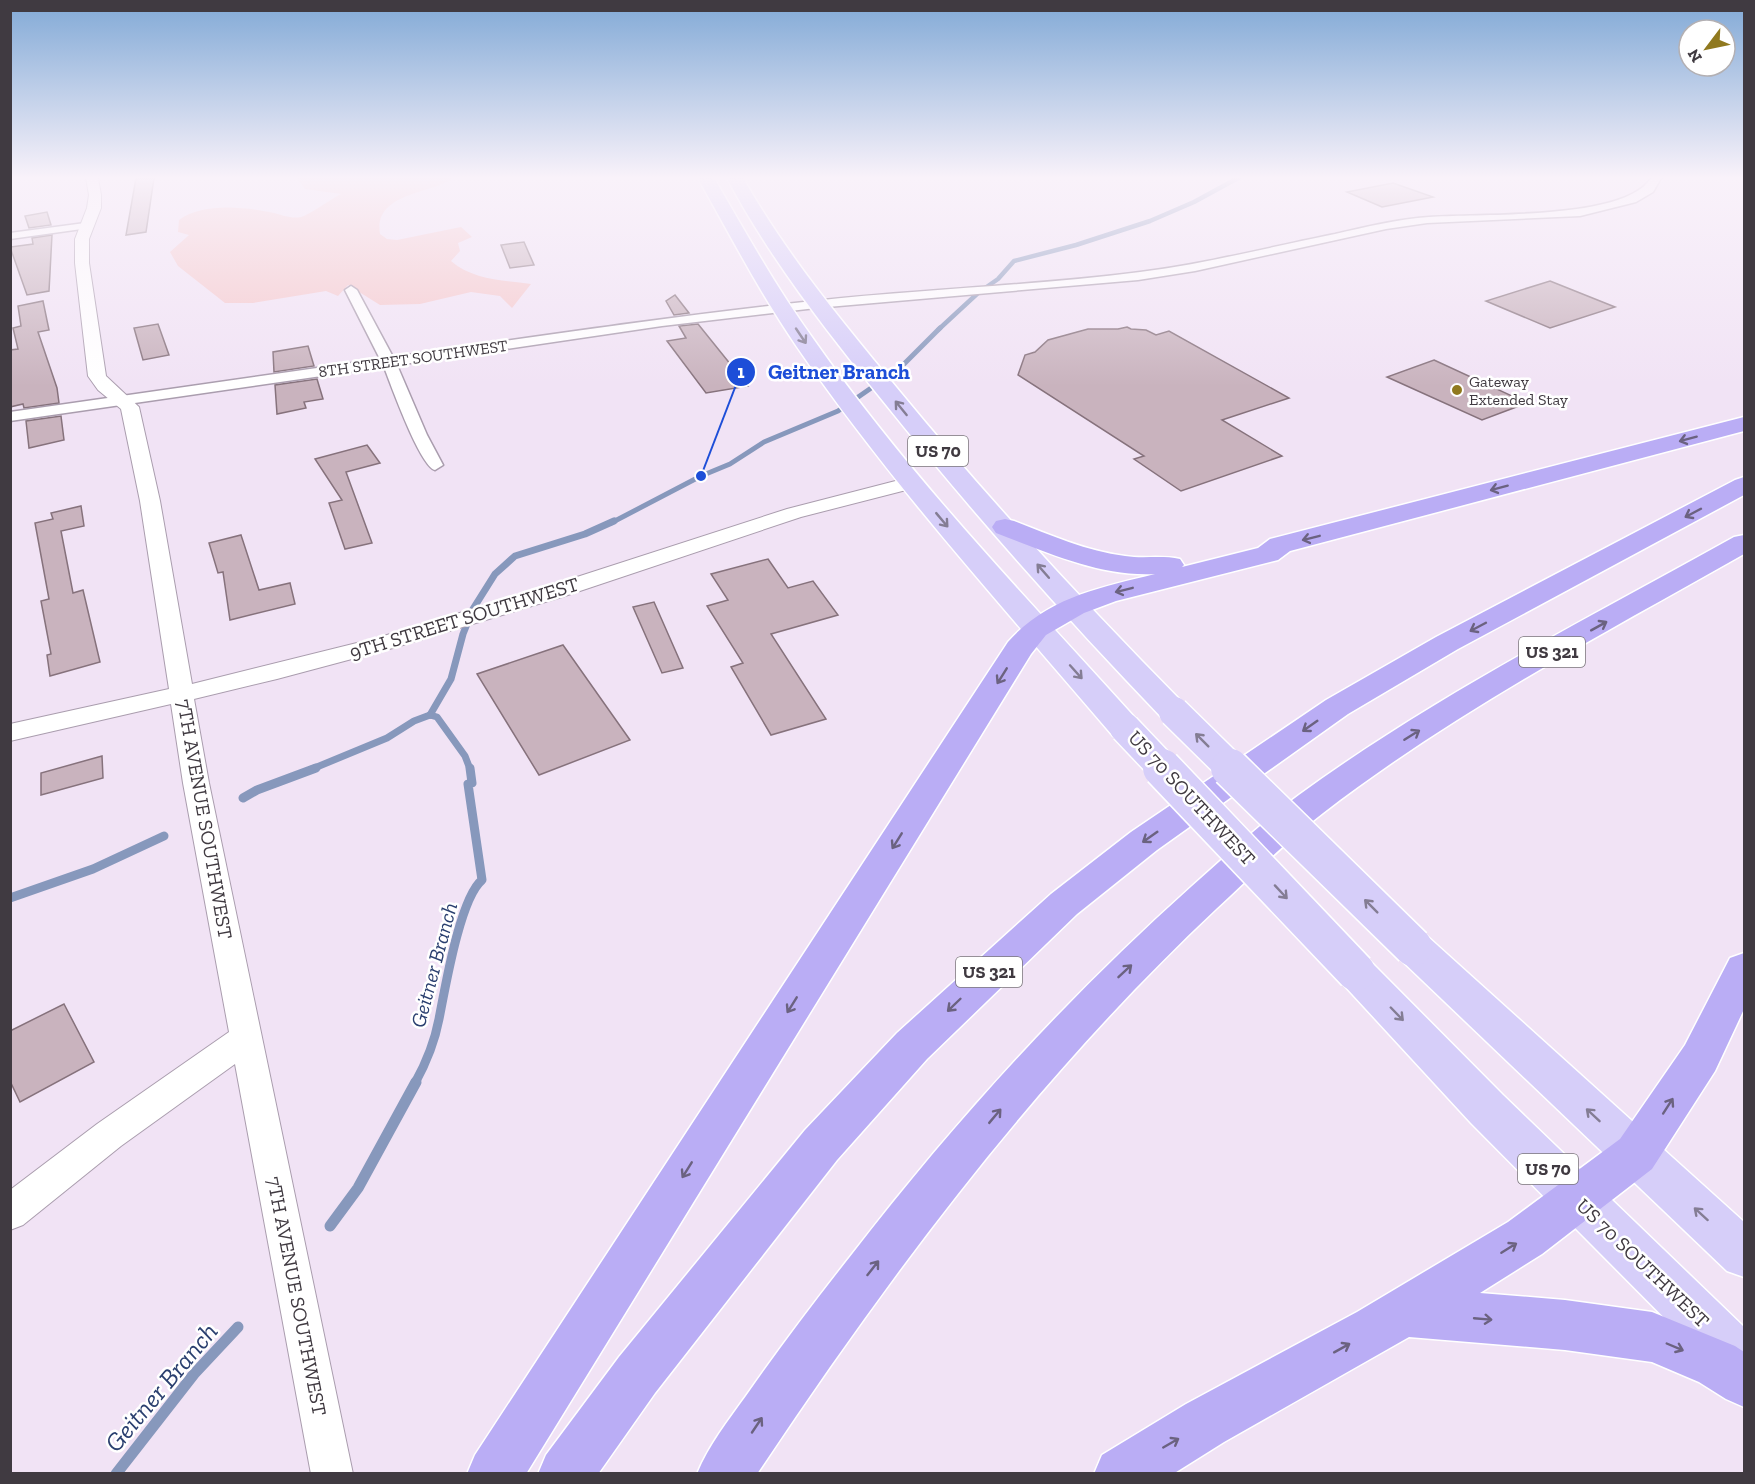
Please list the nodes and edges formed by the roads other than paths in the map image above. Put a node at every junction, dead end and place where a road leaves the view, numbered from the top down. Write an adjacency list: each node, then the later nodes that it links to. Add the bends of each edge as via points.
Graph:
1 (82, 247): 9 (street, 7TH AVENUE SOUTHWEST, via 97,376 104,389)
2 (746, 247): 7 (main road, US 70 SOUTHWEST / US 70)
3 (777, 247): 6 (main road, US 70)
4 (1287, 247): 6 (street, 8TH STREET SOUTHWEST, via 1138,276)
5 (351, 290): 8 (street)
6 (816, 304): 7 (street, 8TH STREET SOUTHWEST); 15 (main road, US 70, one-way to 6)
7 (781, 308): 8 (street, 8TH STREET SOUTHWEST); 13 (main road, US 70 SOUTHWEST / US 70, one-way to 13)
8 (389, 362): 9 (street, 8TH STREET SOUTHWEST); 12 (street)
9 (123, 400): 10 (street, 8TH STREET SOUTHWEST); 20 (street, 7TH AVENUE SOUTHWEST, via 130,407 150,501)
10 (10, 417)
11 (1744, 424): 17 (highway, one-way to 17)
12 (435, 465)
13 (911, 483): 19 (main road, US 70 SOUTHWEST / US 70, one-way to 19); 20 (street, 9TH STREET SOUTHWEST, via 794,513 385,643)
14 (1744, 485): 33 (highway, US 321, one-way to 33, via 1447,643 1337,707 1144,841 1064,904 912,1046 821,1145 637,1375)
15 (1005, 527): 17 (highway, via 1082,557 1131,567 1187,564 1259,546); 18 (main road, US 70, one-way to 15)
16 (1744, 543): 34 (highway, US 321, one-way to 16, via 838,1312 950,1169 1112,983 1200,901 1308,807 1363,766 1510,676)
17 (1280, 546): 18 (highway, one-way to 18, via 1268,554 1106,595)
18 (1074, 607): 19 (highway); 24 (main road, US 70, one-way to 18, bridge, via 1413,947 1174,712)
19 (1036, 629): 25 (main road, US 70 SOUTHWEST / US 70, one-way to 25, bridge, via 1356,972); 32 (highway, one-way to 32, via 1019,649)
20 (182, 694): 21 (street, 9TH STREET SOUTHWEST); 23 (street, 7TH AVENUE SOUTHWEST)
21 (10, 733)
22 (1744, 969): 24 (highway, one-way to 22, via 1700,1058)
23 (246, 1038): 26 (street, via 109,1135); 31 (street, 7TH AVENUE SOUTHWEST)
24 (1636, 1154): 25 (highway); 27 (main road, US 70, one-way to 24)
25 (1577, 1198): 28 (highway, one-way to 25, via 1525,1238); 29 (main road, US 70 SOUTHWEST / US 70)
26 (10, 1213)
27 (1744, 1254)
28 (1403, 1312): 30 (highway, one-way to 30, via 1565,1325 1652,1337 1717,1364); 35 (highway, one-way to 28)
29 (1744, 1362)
30 (1744, 1381)
31 (332, 1473)
32 (494, 1473)
33 (565, 1473)
34 (724, 1473)
35 (1121, 1473)

